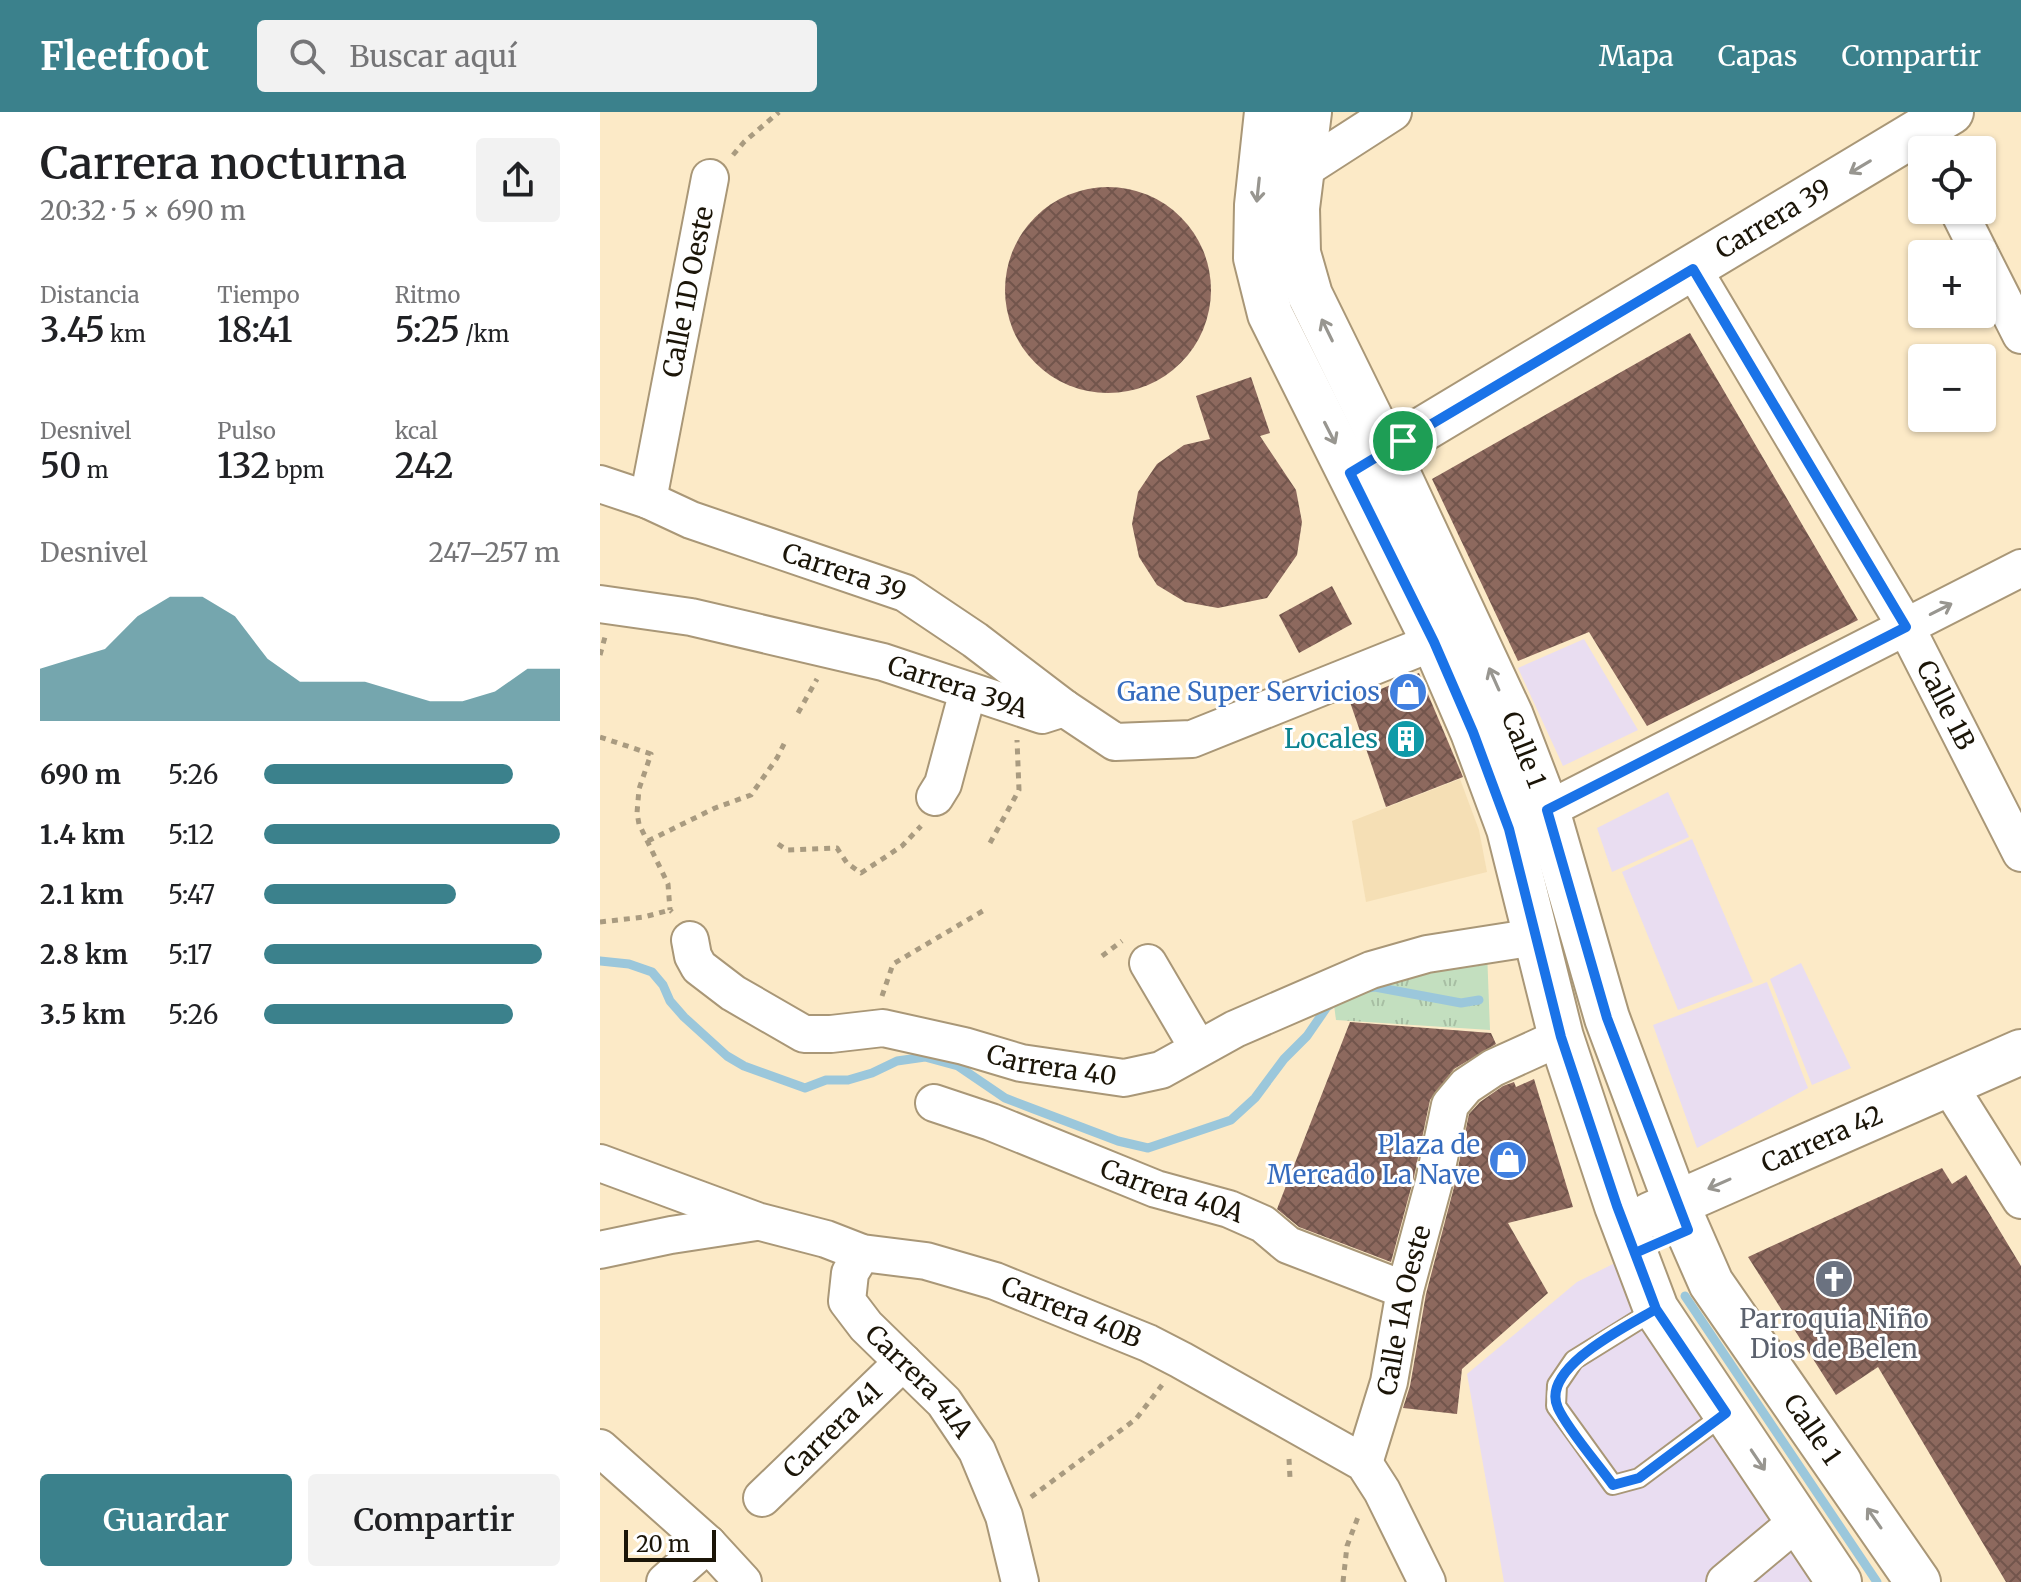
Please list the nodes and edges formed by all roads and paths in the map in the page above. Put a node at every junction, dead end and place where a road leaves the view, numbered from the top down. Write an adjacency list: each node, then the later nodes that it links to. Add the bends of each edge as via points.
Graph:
1 (779, 112): 7 (path, Calle 1D Oeste)
2 (1267, 112): 11 (main road, Calle 1, one-way to 11, via 1256,258 1270,314)
3 (1309, 112): 6 (main road, Calle 1)
4 (1393, 112): 6 (street)
5 (1932, 131): 8 (main road, Carrera 39, one-way to 8)
6 (1303, 170): 11 (main road, Calle 1, one-way to 6, via 1298,253)
7 (710, 178): 13 (street, Calle 1D Oeste)
8 (1693, 269): 11 (main road, Carrera 39); 16 (street, Calle 1B)
9 (1996, 286): 10 (street)
10 (2021, 335)
11 (1368, 462): 17 (main road, Calle 1); 24 (main road, Calle 1, one-way to 11, via 1468,621)
12 (600, 484): 13 (street, Carrera 39)
13 (648, 500): 20 (street, Carrera 39, via 691,520 905,593)
14 (2021, 568): 16 (street, one-way to 14)
15 (600, 604): 18 (street, Carrera 39A, via 707,620 883,662)
16 (1906, 627): 24 (street); 28 (street, Calle 1B)
17 (1434, 642): 20 (street, Carrera 39A, via 1192,739 1115,742); 32 (main road, Calle 1, via 1509,829)
18 (968, 691): 19 (street, Carrera 39A); 23 (street)
19 (1016, 707): 20 (street, Carrera 39A, via 1042,715); 26 (path, via 1019,790)
20 (1064, 708)
21 (600, 737): 25 (path, via 651,754 637,813)
22 (785, 742): 25 (path, via 751,795)
23 (935, 797): 27 (path, via 920,827 902,846 861,873 837,848 787,850)
24 (1547, 810): 44 (main road, Calle 1, via 1607,1018)
25 (648, 841): 30 (path, via 668,884)
26 (990, 843)
27 (778, 844)
28 (2021, 853)
29 (986, 909): 35 (path, via 893,964 879,1008)
30 (670, 910): 31 (path); 33 (path)
31 (600, 922)
32 (1536, 937): 36 (main road, Calle 1); 37 (street, Carrera 40, via 1427,954 1371,970)
33 (690, 940): 35 (street, Carrera 40, via 699,967 804,1034)
34 (1148, 963): 37 (street)
35 (883, 1028): 37 (street, Carrera 40, via 1021,1063 1124,1078 1161,1070)
36 (1561, 1037): 46 (main road, Calle 1); 49 (street, Calle 1A Oeste, via 1493,1068 1450,1105)
37 (1198, 1048)
38 (2021, 1052): 40 (main road, Carrera 42)
39 (2021, 1085): 40 (main road, Carrera 42)
40 (1955, 1097): 43 (street); 44 (main road, Carrera 42)
41 (934, 1103): 49 (street, Carrera 40A, via 1156,1189 1229,1209 1263,1224 1288,1245)
42 (600, 1163): 45 (street, Carrera 40B)
43 (2021, 1200)
44 (1682, 1216): 46 (main road, Carrera 42); 67 (main road, Calle 1, one-way to 44, via 1711,1283)
45 (757, 1221): 47 (street, Carrera 40B); 48 (street, Carrera 40B)
46 (1630, 1240): 50 (main road, Calle 1)
47 (600, 1250)
48 (862, 1253): 51 (street, Carrera 40B, via 926,1261 995,1281); 52 (street, Carrera 41A, via 850,1273 847,1301)
49 (1405, 1290): 55 (street, Calle 1A Oeste)
50 (1656, 1309): 53 (main road, Calle 1); 53 (lane, via 1574,1360 1557,1385 1556,1406 1613,1485 1639,1478)
51 (1181, 1360): 55 (street, Carrera 40B); 57 (path, via 1136,1419)
52 (903, 1362): 56 (street, Carrera 41); 57 (street, Carrera 41A, via 944,1402 977,1451)
53 (1726, 1413): 58 (main road, Calle 1, one-way to 58)
54 (600, 1448): 59 (street)
55 (1373, 1477): 63 (path, via 1347,1546); 64 (street)
56 (762, 1498)
57 (1004, 1516): 62 (street, Carrera 41A)
58 (1798, 1521): 65 (street); 66 (main road, Calle 1)
59 (708, 1544): 60 (street); 61 (street)
60 (665, 1582)
61 (743, 1582)
62 (1020, 1582)
63 (1343, 1582)
64 (1427, 1582)
65 (1725, 1582)
66 (1839, 1582)
67 (1918, 1582)

